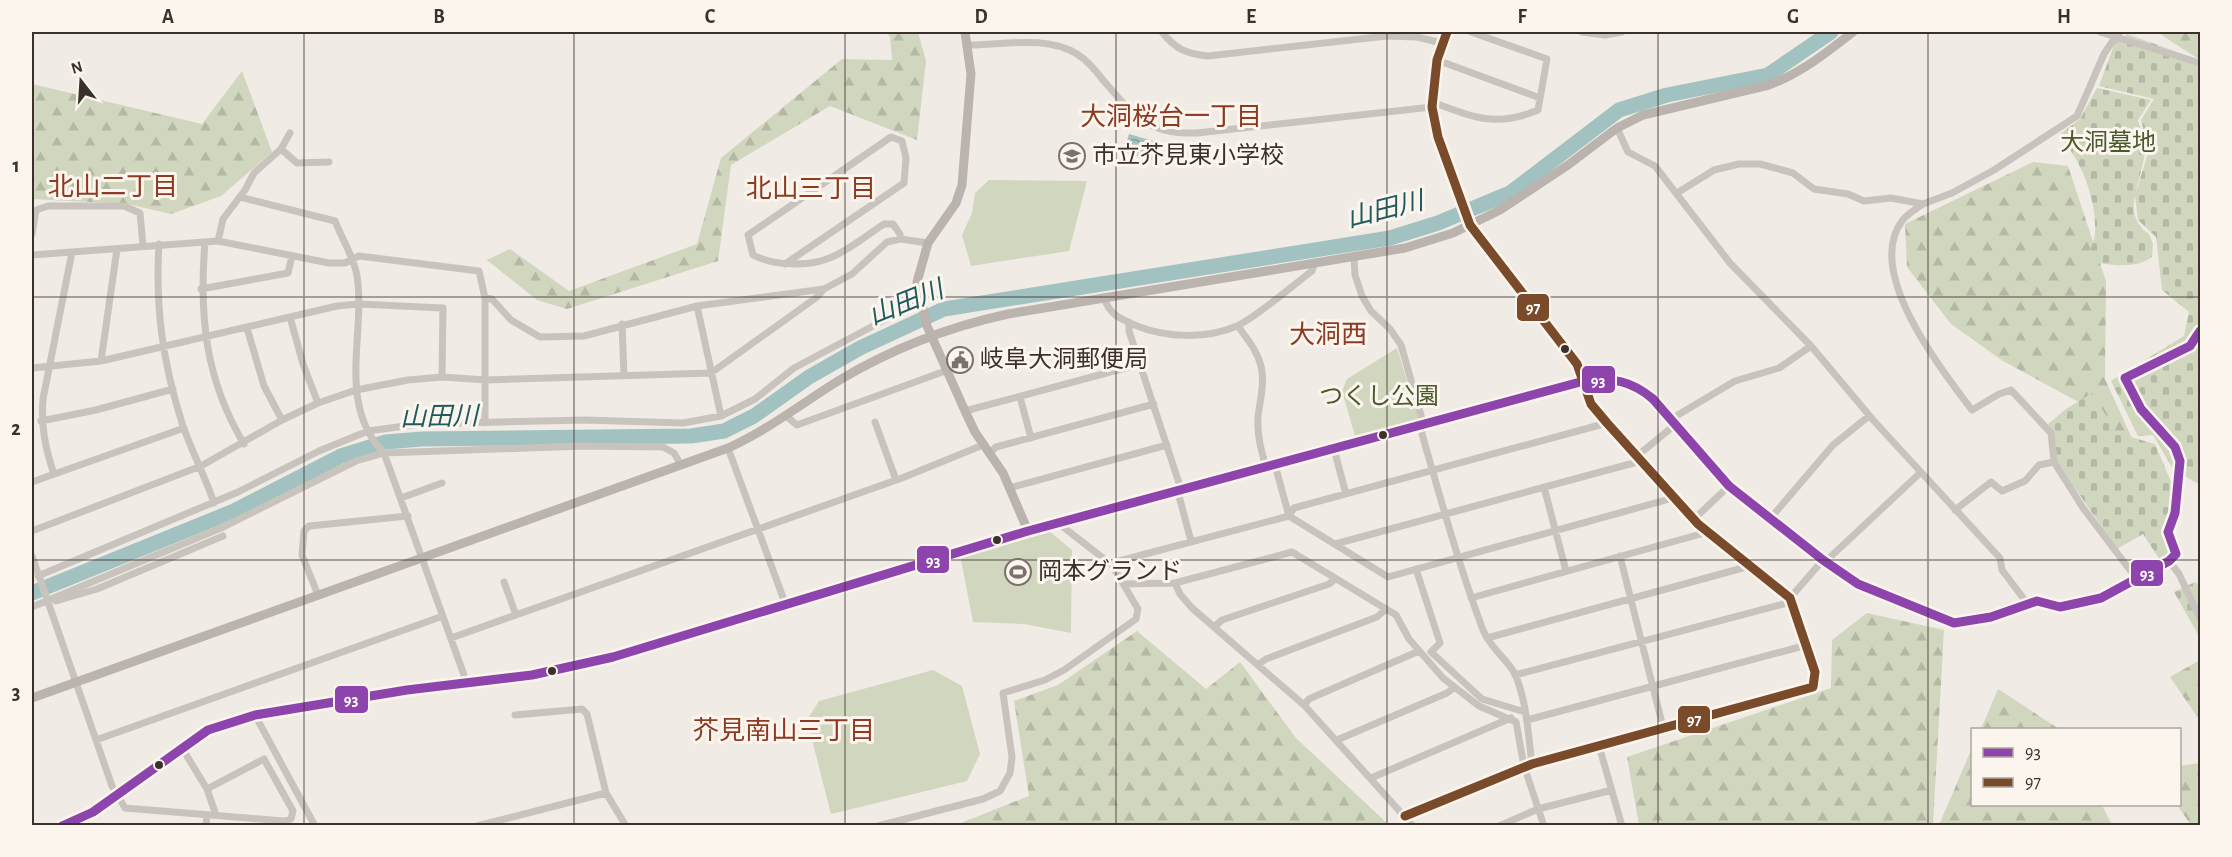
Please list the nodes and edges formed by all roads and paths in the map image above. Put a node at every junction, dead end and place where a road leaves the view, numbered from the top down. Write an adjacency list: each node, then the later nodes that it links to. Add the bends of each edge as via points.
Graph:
1 (965, 32): 11 (street)
2 (1162, 32): 10 (street, via 1185,52 1208,56 1388,36)
3 (1447, 32): 10 (street)
4 (1471, 32): 14 (street, via 1547,59)
5 (1582, 32): 6 (street)
6 (1622, 32)
7 (1853, 32): 16 (street, via 1787,78 1654,112)
8 (2100, 32): 9 (street)
9 (2120, 37): 13 (street); 22 (street, via 2104,54 2077,116 1994,170)
10 (1442, 43): 12 (street)
11 (969, 45): 15 (street, via 1045,44 1076,53 1131,113 1166,132 1197,133); 28 (street, via 971,74 962,185 956,203)
12 (1437, 60): 14 (street); 15 (street)
13 (2200, 63)
14 (1540, 98): 15 (street, via 1538,110 1504,120 1480,120)
15 (1432, 105): 23 (street, via 1438,137)
16 (1617, 128): 20 (street, via 1628,152 1655,166); 23 (street, via 1530,192)
17 (290, 134): 18 (street)
18 (281, 149): 19 (street, via 297,163); 21 (street, via 254,173)
19 (329, 162)
20 (1677, 193): 22 (street, via 1714,171 1747,163 1793,173 1814,189 1848,194 1864,201 1891,198); 54 (street, via 1730,263)
21 (240, 197): 26 (street, via 223,219); 36 (street, via 335,221)
22 (1923, 204): 93 (street, via 1901,221 1892,249 1896,281 1906,309 1933,360 1972,411 2011,390 2051,433)
23 (1468, 221): 35 (street, via 1405,248); 65 (street, via 1577,364)
24 (32, 234): 30 (street, via 36,210 48,206 124,206 140,213)
25 (900, 239): 28 (street); 38 (street, via 893,224 884,224 831,258); 40 (street, via 887,242 852,274)
26 (219, 241): 27 (street); 34 (street)
27 (205, 242): 29 (street); 39 (street)
28 (928, 243): 44 (street, via 917,282)
29 (159, 244): 30 (street); 55 (street, via 156,290)
30 (143, 246): 31 (street)
31 (117, 249): 32 (street); 56 (street)
32 (72, 252): 33 (street); 58 (street)
33 (32, 255)
34 (292, 256): 36 (street, via 329,263); 39 (street, via 288,273)
35 (1354, 256): 37 (street); 81 (street, via 1362,296 1401,345)
36 (353, 260): 42 (street, via 359,255 479,271); 43 (street)
37 (1315, 262): 41 (street); 49 (street, via 1312,271)
38 (784, 264): 38 (street, via 904,183 906,158 902,141 891,137 748,235 753,255)
39 (201, 289): 53 (street)
40 (824, 289): 45 (street); 61 (street)
41 (1104, 297): 47 (street, via 1115,316); 52 (street, via 1008,314)
42 (484, 298): 48 (street, via 492,299 512,320 540,337 584,336); 64 (street)
43 (359, 304): 46 (street); 63 (street, via 443,309); 67 (street)
44 (921, 305): 52 (street); 72 (street, via 794,369 755,399)
45 (697, 306): 48 (street); 61 (street)
46 (290, 317): 50 (street); 69 (street)
47 (1129, 322): 49 (street, via 1156,334 1205,334); 57 (street)
48 (622, 324): 62 (street)
49 (1238, 326): 96 (street, via 1261,366 1258,442)
50 (248, 328): 53 (street); 75 (street, via 264,386)
51 (2200, 331): 131 (street, via 2190,346 2125,378 2141,409 2175,447 2180,461 2175,513 2168,532 2176,554)
52 (931, 335): 60 (street); 73 (street, via 839,381)
53 (205, 337): 55 (street); 85 (street, via 221,398)
54 (1811, 346): 74 (street); 77 (street, via 1779,368 1735,381)
55 (163, 347): 56 (street); 66 (street)
56 (101, 361): 58 (street)
57 (1140, 364): 68 (street); 70 (street)
58 (49, 367): 59 (street); 76 (street)
59 (32, 368)
60 (948, 370): 71 (street); 73 (street, via 797,424)
61 (711, 373): 62 (street); 72 (street)
62 (624, 376): 64 (street)
63 (442, 377): 64 (street); 67 (street)
64 (486, 380): 79 (street)
65 (1584, 381): 77 (street, via 1601,378 1639,387); 80 (street, via 1591,404); 81 (street)
66 (173, 389): 76 (street); 82 (street)
67 (356, 390): 69 (street); 83 (street)
68 (1020, 397): 71 (street); 84 (street)
69 (318, 403): 75 (street)
70 (1154, 404): 84 (street); 87 (street)
71 (965, 411): 86 (street)
72 (721, 416): 79 (street, via 683,423)
73 (786, 416): 88 (street)
74 (1869, 416): 98 (street); 116 (street, via 1833,445)
75 (282, 420): 85 (street)
76 (41, 421): 99 (street)
77 (1674, 421): 92 (street); 103 (street)
78 (875, 422): 100 (street)
79 (485, 423): 83 (street, via 420,424)
80 (1607, 423): 92 (street); 97 (street)
81 (1422, 425): 89 (street); 97 (street)
82 (184, 428): 95 (street); 99 (street)
83 (369, 434): 90 (street); 110 (street, via 342,440)
84 (1031, 438): 91 (street, via 996,447)
85 (244, 444): 95 (street)
86 (983, 445): 91 (street); 100 (street)
87 (1167, 445): 105 (street); 106 (street)
88 (728, 448): 94 (street); 118 (street)
89 (1334, 449): 96 (street); 107 (street)
90 (382, 451): 94 (street, via 663,447 674,453); 108 (street); 146 (street, via 221,528)
91 (991, 452): 105 (street)
92 (1639, 459): 104 (street); 109 (street)
93 (2054, 462): 111 (street, via 2040,465 2025,481 2002,491 1991,482); 137 (street)
94 (681, 465): 129 (street)
95 (201, 466): 110 (street); 120 (street)
96 (1270, 466): 106 (street); 114 (street)
97 (1433, 471): 107 (street); 112 (street)
98 (1920, 473): 111 (street); 130 (street)
99 (54, 474): 101 (street)
100 (896, 480): 118 (street)
101 (32, 482)
102 (442, 483): 108 (street)
103 (1729, 486): 115 (street); 116 (street)
104 (1544, 487): 112 (street); 119 (street)
105 (1009, 488): 121 (street)
106 (1181, 489): 117 (street); 124 (street, via 1179,496)
107 (1346, 494): 114 (street, via 1294,508)
108 (401, 498): 113 (street)
109 (1674, 498): 115 (street); 119 (street)
110 (214, 503): 136 (street)
111 (1954, 510): 148 (street, via 2000,558 2002,570)
112 (1445, 513): 125 (street); 127 (street)
113 (408, 516): 129 (street); 142 (street, via 309,526 304,531 302,555)
114 (1289, 516): 124 (street); 125 (street)
115 (1694, 519): 122 (street)
116 (1769, 520): 130 (street)
117 (1058, 523): 121 (street); 132 (street)
118 (758, 528): 147 (street); 151 (street)
119 (1556, 530): 127 (street); 135 (street)
120 (32, 531)
121 (1028, 531): 147 (street)
122 (1708, 532): 128 (street); 133 (street)
123 (223, 536): 146 (street, via 97,589)
124 (1191, 541): 132 (street)
125 (1335, 544): 134 (street, via 1388,577)
126 (32, 556): 136 (street)
127 (1459, 556): 134 (street); 143 (street)
128 (1620, 556): 135 (street); 144 (street)
129 (423, 558): 142 (street); 152 (street)
130 (1824, 561): 145 (street); 148 (street, via 1858,584 1954,623 1991,617)
131 (2169, 561): 137 (street); 153 (street)
132 (1112, 565): 141 (street)
133 (1750, 566): 144 (street); 145 (street)
134 (1416, 569): 168 (street, via 1440,643 1431,652 1482,699)
135 (1566, 571): 143 (street)
136 (39, 578): 146 (street)
137 (2136, 578): 148 (street, via 2101,598 2060,608 2037,601)
138 (1335, 579): 140 (street, via 1292,552); 150 (street); 154 (street, via 1222,620)
139 (504, 582): 151 (street)
140 (1175, 583): 141 (street); 154 (street, via 1180,594)
141 (1125, 584): 196 (street, via 1138,609 1136,619 1064,670 1003,693 1012,757 1010,773 1000,790 983,799)
142 (318, 595): 162 (street)
143 (1471, 598): 156 (street)
144 (1631, 598): 156 (street); 157 (street)
145 (1790, 600): 157 (street); 158 (street)
146 (47, 601): 149 (street); 162 (street)
147 (785, 603): 163 (street, via 613,657 532,675)
148 (2027, 603)
149 (32, 607)
150 (1386, 609): 159 (street, via 1396,615); 160 (street)
151 (516, 615): 155 (street)
152 (443, 616): 155 (street); 174 (street)
153 (2200, 618)
154 (1215, 626): 160 (street)
155 (451, 638): 163 (street)
156 (1487, 638): 161 (street)
157 (1642, 641): 161 (street); 164 (street)
158 (1807, 645): 164 (street); 173 (street, via 1815,672 1813,687)
159 (1419, 651): 165 (street); 167 (street, via 1309,699)
160 (1259, 664): 167 (street)
161 (1515, 675): 168 (street)
162 (76, 682): 166 (street); 174 (street)
163 (464, 683): 169 (street)
164 (1653, 687): 172 (street); 173 (street)
165 (1454, 688): 171 (street, via 1479,706); 175 (street)
166 (32, 698)
167 (1304, 705): 175 (street)
168 (1525, 712): 172 (street)
169 (255, 715): 177 (street, via 216,727); 193 (street)
170 (515, 715): 183 (street, via 582,709 587,714)
171 (1511, 718): 179 (street, via 1516,723); 180 (street)
172 (1527, 720): 178 (street)
173 (1663, 728): 176 (street)
174 (96, 740): 184 (street)
175 (1337, 740): 180 (street)
176 (1599, 746): 178 (street); 182 (street)
177 (182, 748): 181 (street); 184 (street)
178 (1532, 764): 179 (street)
179 (1524, 766): 185 (street); 188 (street)
180 (1371, 778): 188 (street)
181 (207, 789): 187 (street); 187 (street, via 264,759 293,811 291,819 284,821)
182 (1612, 790): 185 (street); 200 (street)
183 (606, 793): 189 (street); 195 (street)
184 (118, 795): 186 (street, via 125,808); 190 (street)
185 (1538, 809): 198 (street); 199 (street)
186 (207, 815): 187 (street); 192 (street)
187 (216, 815)
188 (1405, 816): 197 (street)
189 (506, 822): 194 (street)
190 (74, 824): 191 (street)
191 (62, 825)
192 (206, 825)
193 (315, 825)
194 (477, 825)
195 (626, 825)
196 (878, 825)
197 (1413, 825)
198 (1499, 825)
199 (1544, 825)
200 (1622, 825)

